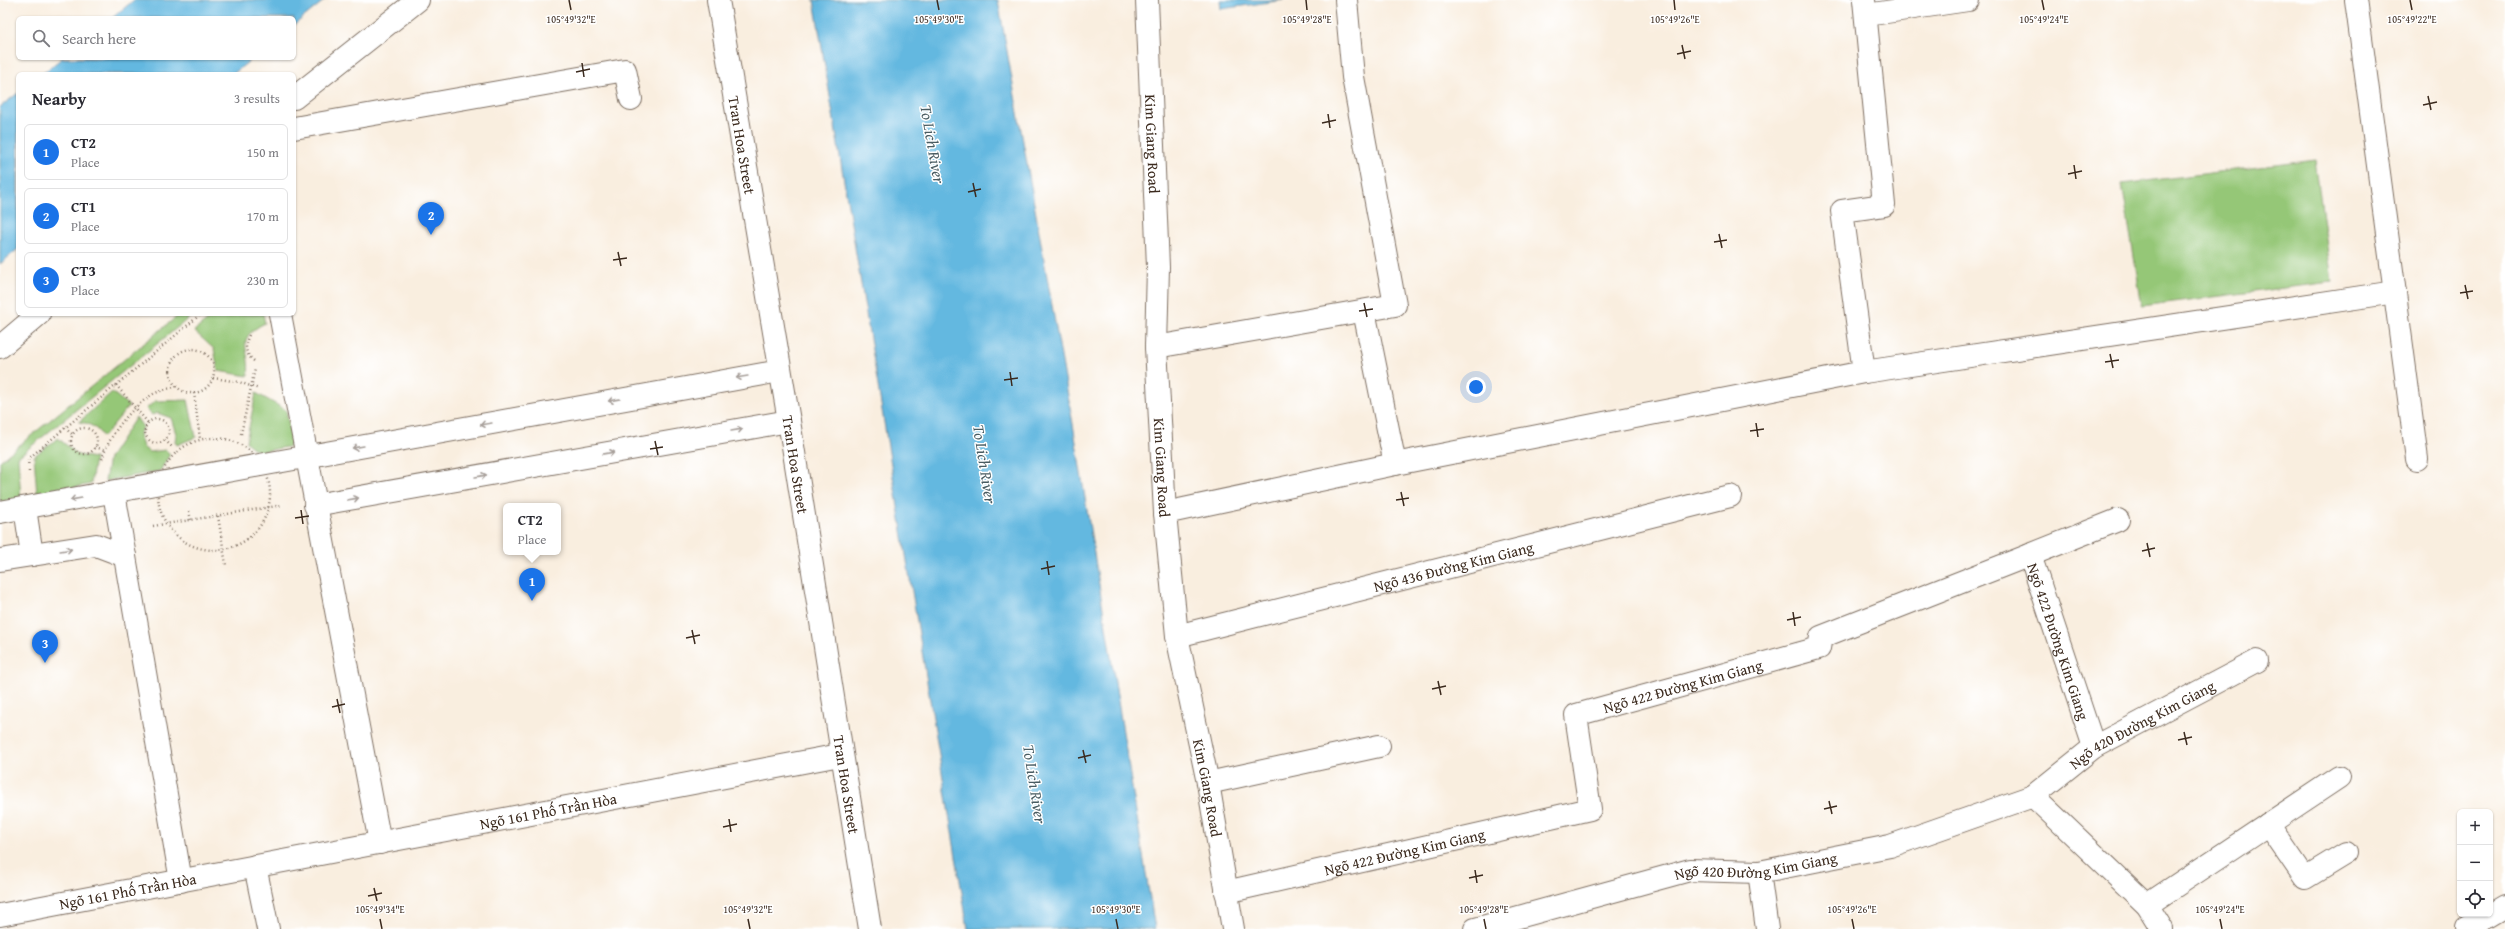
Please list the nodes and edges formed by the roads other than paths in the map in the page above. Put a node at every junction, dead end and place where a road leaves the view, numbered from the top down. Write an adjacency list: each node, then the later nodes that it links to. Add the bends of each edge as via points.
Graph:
1 (418, 0): 8 (main road)
2 (718, 0): 17 (main road, Tran Hoa Street)
3 (1147, 0): 16 (main road, Kim Giang Road, via 1158,267)
4 (1346, 0): 12 (main road, via 1353,77 1395,305)
5 (1968, 0): 7 (main road)
6 (2356, 0): 11 (main road)
7 (1865, 8): 18 (main road, via 1884,205 1842,211)
8 (296, 96)
9 (631, 99): 10 (main road, via 625,70)
10 (296, 128)
11 (2395, 292): 18 (main road); 21 (main road)
12 (1364, 311): 16 (main road); 22 (main road)
13 (37, 316): 15 (main road)
14 (280, 316): 20 (main road)
15 (0, 347)
16 (1156, 347): 28 (main road, Kim Giang Road)
17 (780, 371): 19 (main road, Tran Hoa Street); 20 (main road, one-way to 20)
18 (1864, 372): 22 (main road)
19 (789, 421): 25 (main road, one-way to 19); 38 (main road, Tran Hoa Street)
20 (305, 457): 23 (main road); 25 (main road)
21 (2417, 459)
22 (1395, 464): 28 (main road)
23 (105, 494): 26 (main road, one-way to 26); 32 (main road)
24 (1730, 496): 34 (main road, Ngõ 436 Đường Kim Giang)
25 (315, 506): 43 (main road)
26 (28, 507): 27 (main road); 30 (main road)
27 (0, 512)
28 (1165, 513): 34 (main road, Kim Giang Road)
29 (2118, 520): 31 (main road)
30 (32, 555): 32 (main road, one-way to 32, via 96,545); 33 (main road)
31 (2030, 555): 37 (main road, Ngõ 422 Đường Kim Giang); 48 (main road, Ngõ 422 Đường Kim Giang, via 1821,637 1819,648 1576,715 1590,809)
32 (125, 556): 47 (main road)
33 (0, 560)
34 (1177, 636): 40 (main road, Kim Giang Road)
35 (2257, 661): 37 (main road, Ngõ 420 Đường Kim Giang)
36 (1379, 746): 40 (main road)
37 (2094, 747): 41 (main road, Ngõ 420 Đường Kim Giang)
38 (840, 755): 43 (main road, Ngõ 161 Phố Trần Hòa); 53 (main road, Tran Hoa Street)
39 (2339, 777): 42 (main road)
40 (1208, 783): 48 (main road, Kim Giang Road)
41 (2033, 796): 46 (main road, Ngõ 420 Đường Kim Giang, via 1890,846); 49 (main road)
42 (2268, 824): 44 (main road, via 2304,878); 49 (main road)
43 (380, 843): 45 (main road, Ngõ 161 Phố Trần Hòa)
44 (2346, 853)
45 (255, 866): 47 (main road, Ngõ 161 Phố Trần Hòa); 52 (main road)
46 (1759, 872): 55 (main road, Ngõ 420 Đường Kim Giang, via 1690,870); 56 (main road)
47 (181, 881): 51 (main road, Ngõ 161 Phố Trần Hòa)
48 (1226, 892): 54 (main road, Kim Giang Road)
49 (2148, 905): 57 (main road)
50 (2505, 906): 58 (main road)
51 (0, 915)
52 (268, 929)
53 (870, 929)
54 (1233, 929)
55 (1475, 929)
56 (1767, 929)
57 (2162, 929)
58 (2466, 929)

